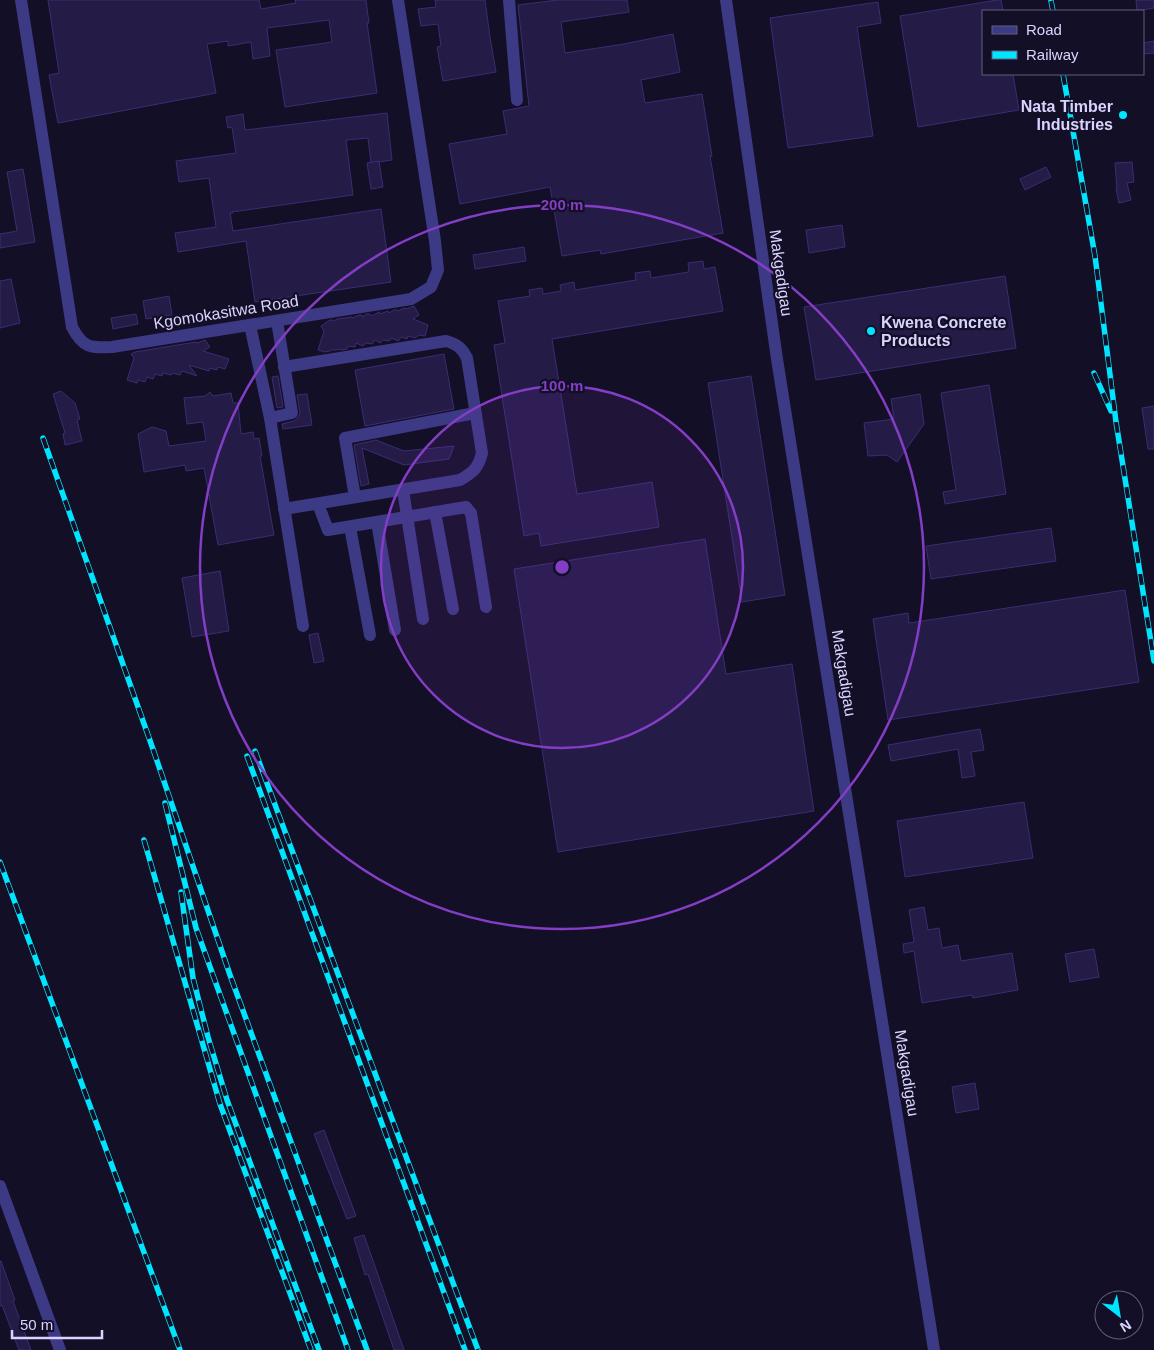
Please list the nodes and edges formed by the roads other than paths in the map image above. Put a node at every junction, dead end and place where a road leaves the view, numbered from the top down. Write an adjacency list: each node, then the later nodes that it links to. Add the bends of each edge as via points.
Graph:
1 (21, 0): 7 (street, Kgomokasitwa Road, via 72,327 77,337 85,345 112,347)
2 (398, 0): 6 (street, Kgomokasitwa Road, via 438,270 431,287 411,299)
3 (509, 0): 5 (street)
4 (726, 0): 27 (street, Makgadigau, via 777,359)
5 (518, 100)
6 (276, 320): 7 (street, Kgomokasitwa Road); 8 (street)
7 (250, 325): 10 (street)
8 (284, 367): 9 (street, via 446,341 463,350 467,358); 10 (street, via 292,413)
9 (476, 413): 11 (street, via 482,453 475,470 460,480); 12 (street, via 345,438)
10 (270, 418): 14 (street)
11 (403, 490): 12 (street); 16 (street)
12 (355, 497): 13 (street)
13 (318, 504): 14 (street); 18 (street, via 328,530)
14 (284, 509): 22 (street)
15 (435, 512): 16 (street); 19 (street, via 466,507 471,513); 20 (street)
16 (408, 517): 17 (street); 21 (street)
17 (377, 522): 18 (street); 23 (street)
18 (350, 527): 24 (street)
19 (486, 607)
20 (452, 609)
21 (423, 619)
22 (303, 626)
23 (395, 630)
24 (370, 635)
25 (0, 1186): 26 (street)
26 (60, 1350)
27 (934, 1350)

